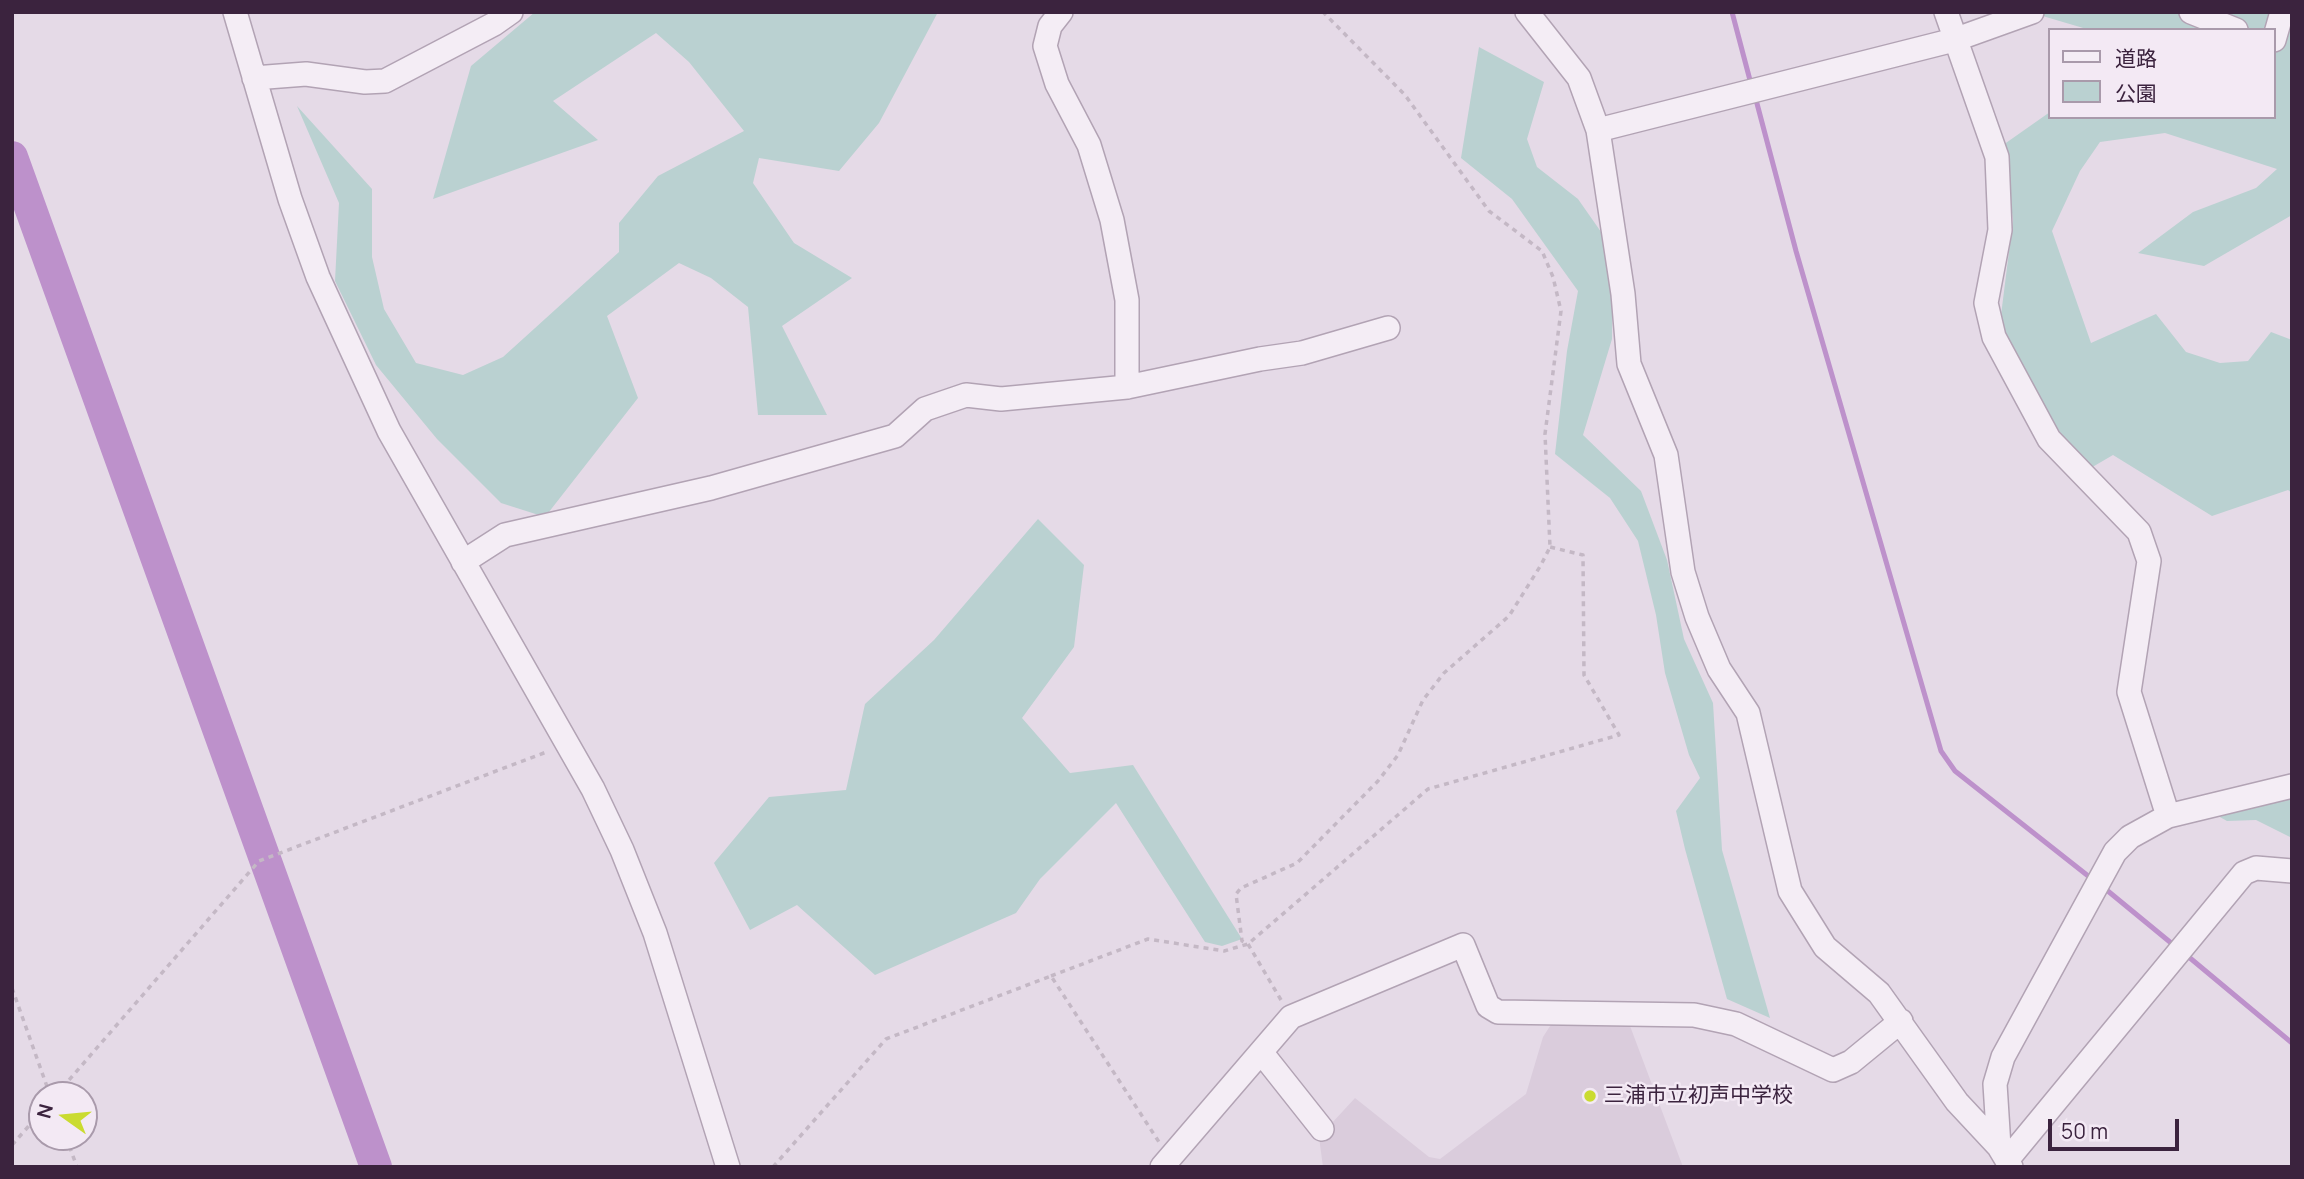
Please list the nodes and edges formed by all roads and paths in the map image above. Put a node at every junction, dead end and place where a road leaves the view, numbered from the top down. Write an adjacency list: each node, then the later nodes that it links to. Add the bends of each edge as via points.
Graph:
1 (236, 12): 13 (street)
2 (511, 12): 13 (street, via 385,81 306,74)
3 (1061, 12): 16 (street, via 1050,26 1045,46 1057,84 1089,145 1112,220 1127,300)
4 (1323, 12): 17 (path, via 1405,95 1489,211 1542,251 1561,311 1545,434)
5 (1527, 12): 14 (street, via 1580,78)
6 (1945, 12): 12 (street)
7 (2032, 12): 12 (street)
8 (2191, 12): 10 (street)
9 (2282, 12): 11 (street)
10 (2231, 28)
11 (2276, 33)
12 (1954, 40): 14 (street); 21 (street, via 1997,157 2000,230 1986,303 1994,337 2049,439 2139,532 2149,561 2129,692)
13 (254, 78): 18 (street, via 290,199 344,338 389,431)
14 (1598, 130): 27 (street, via 1629,364 1666,455 1683,572 1697,617 1719,669 1748,713 1790,891 1825,947 1879,993)
15 (1388, 328): 16 (street, via 1302,354)
16 (1127, 387): 18 (street, via 1002,399 966,395 925,409 895,436 711,488 505,535)
17 (1550, 547): 23 (path, via 1509,616 1444,673 1423,700 1398,755 1378,781 1297,863 1236,894 1242,941); 23 (path, via 1583,555 1584,675 1619,735 1428,789)
18 (463, 562): 19 (street)
19 (568, 744): 30 (path, via 259,861); 36 (street, via 616,838 655,933)
20 (2292, 786): 21 (street)
21 (2168, 816): 34 (street, via 2130,838 2102,873 2003,1057 1995,1084)
22 (2292, 871): 34 (street, via 2256,868 2244,873)
23 (1248, 944): 24 (path, via 1224,951 1147,939); 26 (path)
24 (1051, 976): 35 (path); 37 (path, via 886,1039)
25 (12, 988): 29 (path)
26 (1291, 1017): 27 (street, via 1463,945 1488,1006 1497,1012 1694,1015 1736,1024 1833,1070 1851,1062); 28 (street)
27 (1901, 1021): 34 (street, via 1956,1102)
28 (1261, 1052): 32 (street); 35 (street)
29 (45, 1081)
30 (69, 1081)
31 (28, 1127): 33 (path)
32 (1322, 1129)
33 (12, 1145)
34 (2006, 1158)
35 (1166, 1162)
36 (728, 1167)
37 (773, 1167)

